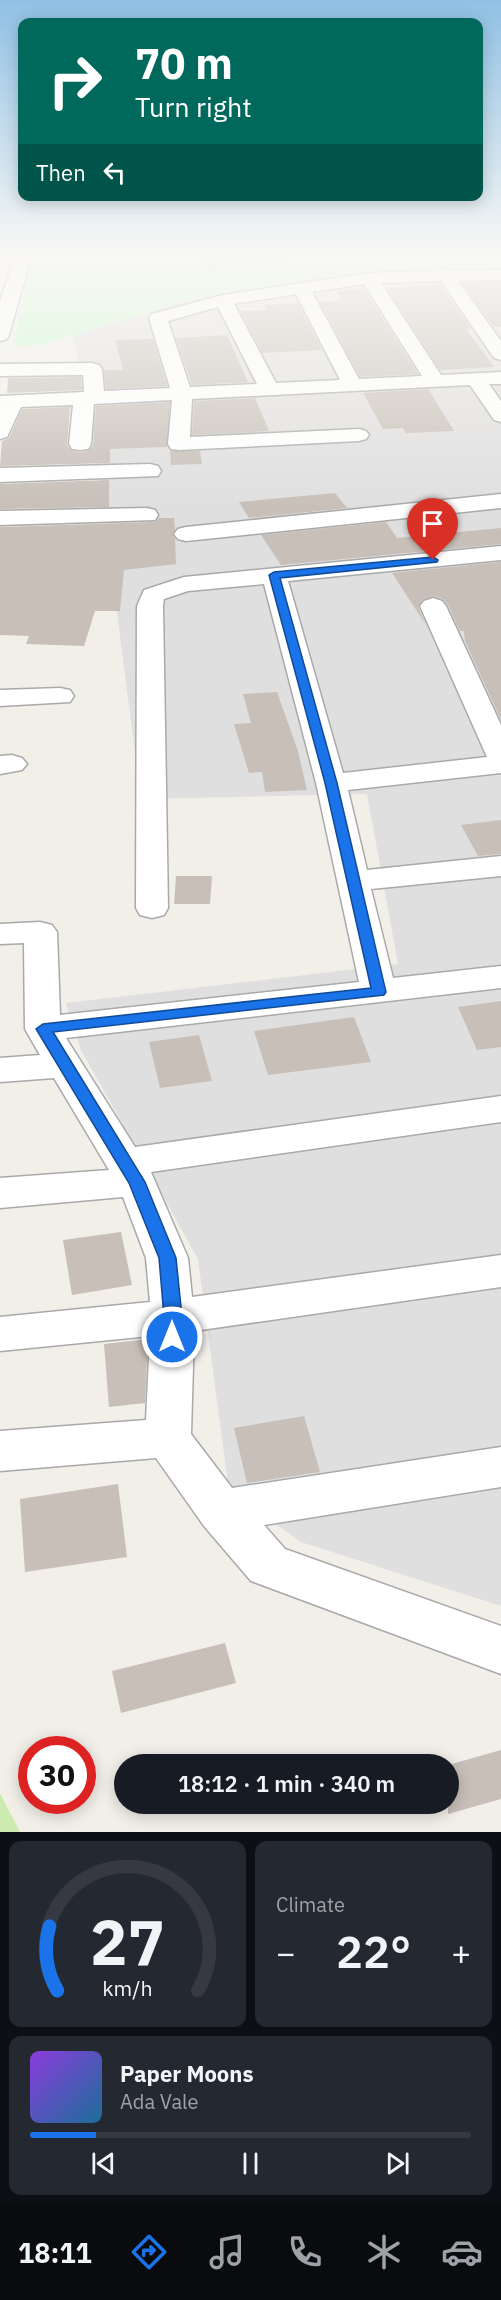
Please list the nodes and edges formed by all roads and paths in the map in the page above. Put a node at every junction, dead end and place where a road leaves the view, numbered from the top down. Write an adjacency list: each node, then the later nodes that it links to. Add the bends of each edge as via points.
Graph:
1 (164, 338): 13 (street)
2 (243, 338): 12 (street)
3 (328, 338): 11 (street)
4 (408, 338): 10 (street)
5 (490, 338): 6 (street)
6 (501, 354)
7 (0, 370): 14 (street, via 92,369)
8 (501, 378): 9 (street)
9 (476, 380): 10 (street); 16 (street)
10 (436, 382): 11 (street)
11 (353, 386): 12 (street)
12 (270, 390): 13 (street)
13 (182, 394): 14 (street); 18 (street, via 179,444)
14 (90, 398): 15 (street); 19 (street)
15 (7, 402): 17 (street)
16 (498, 408)
17 (0, 433)
18 (359, 435)
19 (80, 444)
20 (150, 471): 21 (street)
21 (0, 475)
22 (501, 501): 25 (street)
23 (147, 515): 24 (street)
24 (0, 518)
25 (186, 534)
26 (501, 553): 27 (street)
27 (274, 575): 33 (street); 36 (street, via 184,584 153,595)
28 (433, 606): 31 (street)
29 (60, 696): 30 (street)
30 (0, 698)
31 (501, 756)
32 (501, 764): 33 (street)
33 (331, 783): 35 (street)
34 (501, 866): 35 (street)
35 (352, 881): 39 (street)
36 (152, 908)
37 (0, 934): 40 (street, via 40,932)
38 (501, 977): 39 (street)
39 (379, 992): 40 (street)
40 (43, 1029): 41 (street)
41 (64, 1065): 42 (street); 44 (street)
42 (0, 1070)
43 (501, 1109): 44 (street)
44 (131, 1172): 45 (street); 47 (street, via 167,1258)
45 (0, 1193)
46 (501, 1271): 47 (street)
47 (173, 1317): 48 (street); 49 (street)
48 (0, 1334)
49 (168, 1438): 50 (street); 52 (street)
50 (0, 1451)
51 (501, 1467): 52 (street)
52 (221, 1511): 53 (street, via 268,1565)
53 (501, 1650)

